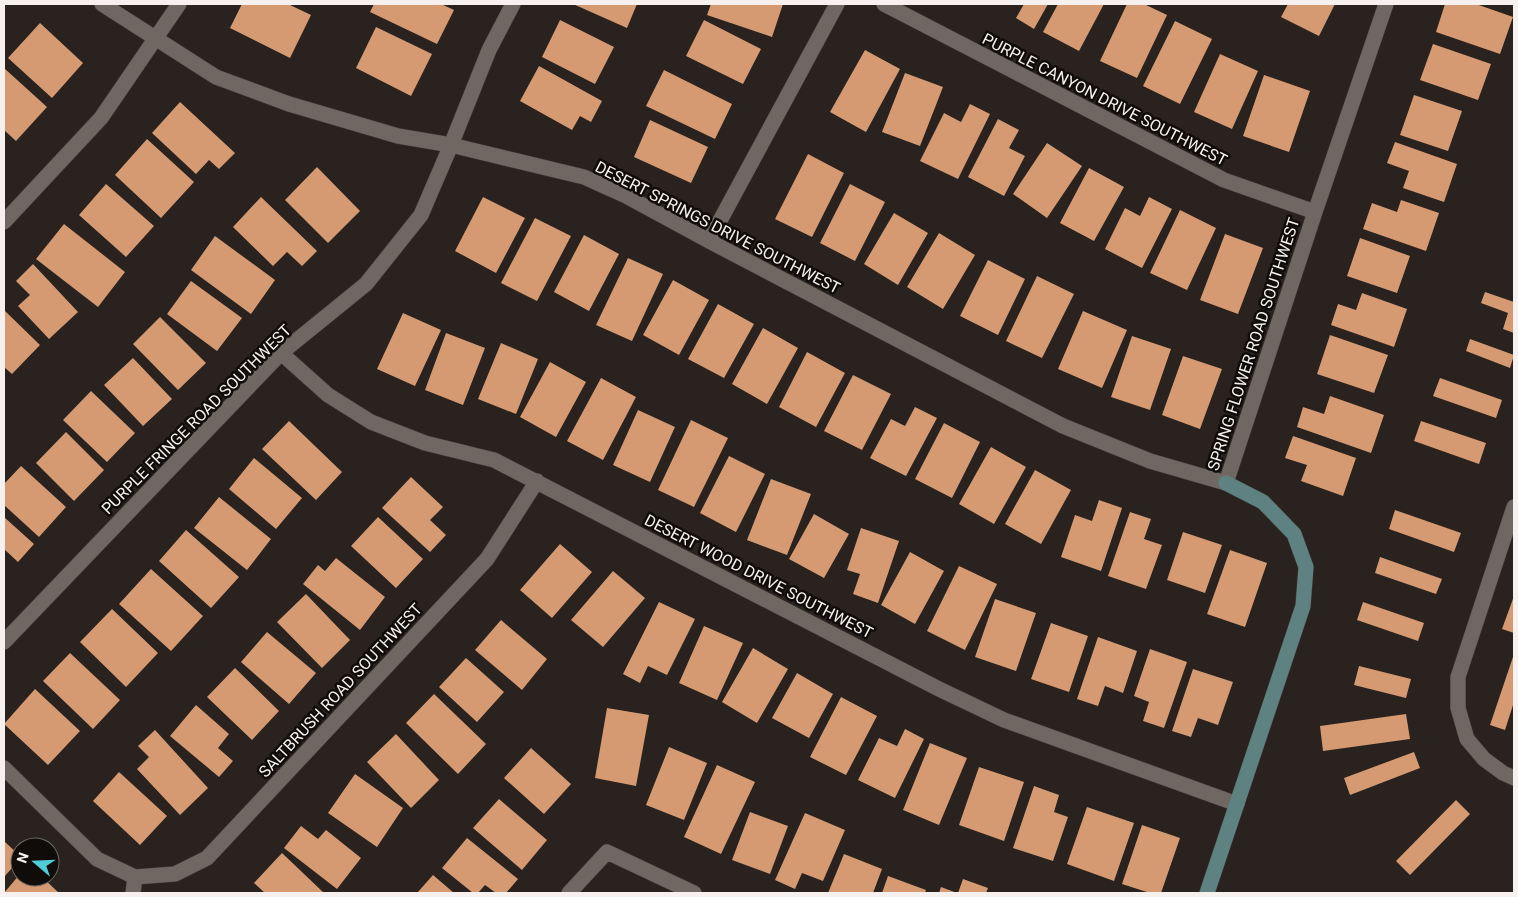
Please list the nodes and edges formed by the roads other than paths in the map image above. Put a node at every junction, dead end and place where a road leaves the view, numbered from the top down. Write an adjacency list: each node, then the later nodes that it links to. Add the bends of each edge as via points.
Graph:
1 (102, 4): 7 (street, DESERT SPRINGS DRIVE SOUTHWEST)
2 (179, 4): 7 (street)
3 (513, 4): 8 (street, PURPLE FRINGE ROAD SOUTHWEST, via 489,50)
4 (837, 4): 11 (street)
5 (884, 4): 9 (street, PURPLE CANYON DRIVE SOUTHWEST, via 1224,180)
6 (1386, 4): 9 (street, SPRING FLOWER ROAD SOUTHWEST)
7 (156, 39): 8 (street, DESERT SPRINGS DRIVE SOUTHWEST, via 216,77 289,104 398,136); 10 (street, via 101,118)
8 (451, 145): 11 (street, DESERT SPRINGS DRIVE SOUTHWEST, via 584,177); 12 (street, PURPLE FRINGE ROAD SOUTHWEST, via 421,215 366,284)
9 (1315, 212): 14 (street, SPRING FLOWER ROAD SOUTHWEST)
10 (4, 222)
11 (708, 241): 14 (street, DESERT SPRINGS DRIVE SOUTHWEST, via 1063,426 1150,461)
12 (281, 353): 13 (street, DESERT WOOD DRIVE SOUTHWEST, via 328,395 371,422 425,443 494,460); 16 (street, PURPLE FRINGE ROAD SOUTHWEST)
13 (537, 481): 19 (street, DESERT WOOD DRIVE SOUTHWEST, via 1004,720); 20 (street, SALTBRUSH ROAD SOUTHWEST, via 487,559 207,858 175,874)
14 (1226, 483): 19 (street, SPRING FLOWER ROAD SOUTHWEST, via 1263,502 1294,534 1306,567 1304,606)
15 (1514, 507): 18 (street, via 1458,677 1458,708 1467,739 1484,759)
16 (4, 642)
17 (4, 768): 20 (street, via 97,860)
18 (1514, 778)
19 (1237, 804): 24 (street, SPRING FLOWER ROAD SOUTHWEST)
20 (135, 877): 21 (street)
21 (132, 893)
22 (569, 893): 23 (street, via 607,852)
23 (694, 893)
24 (1207, 893)

